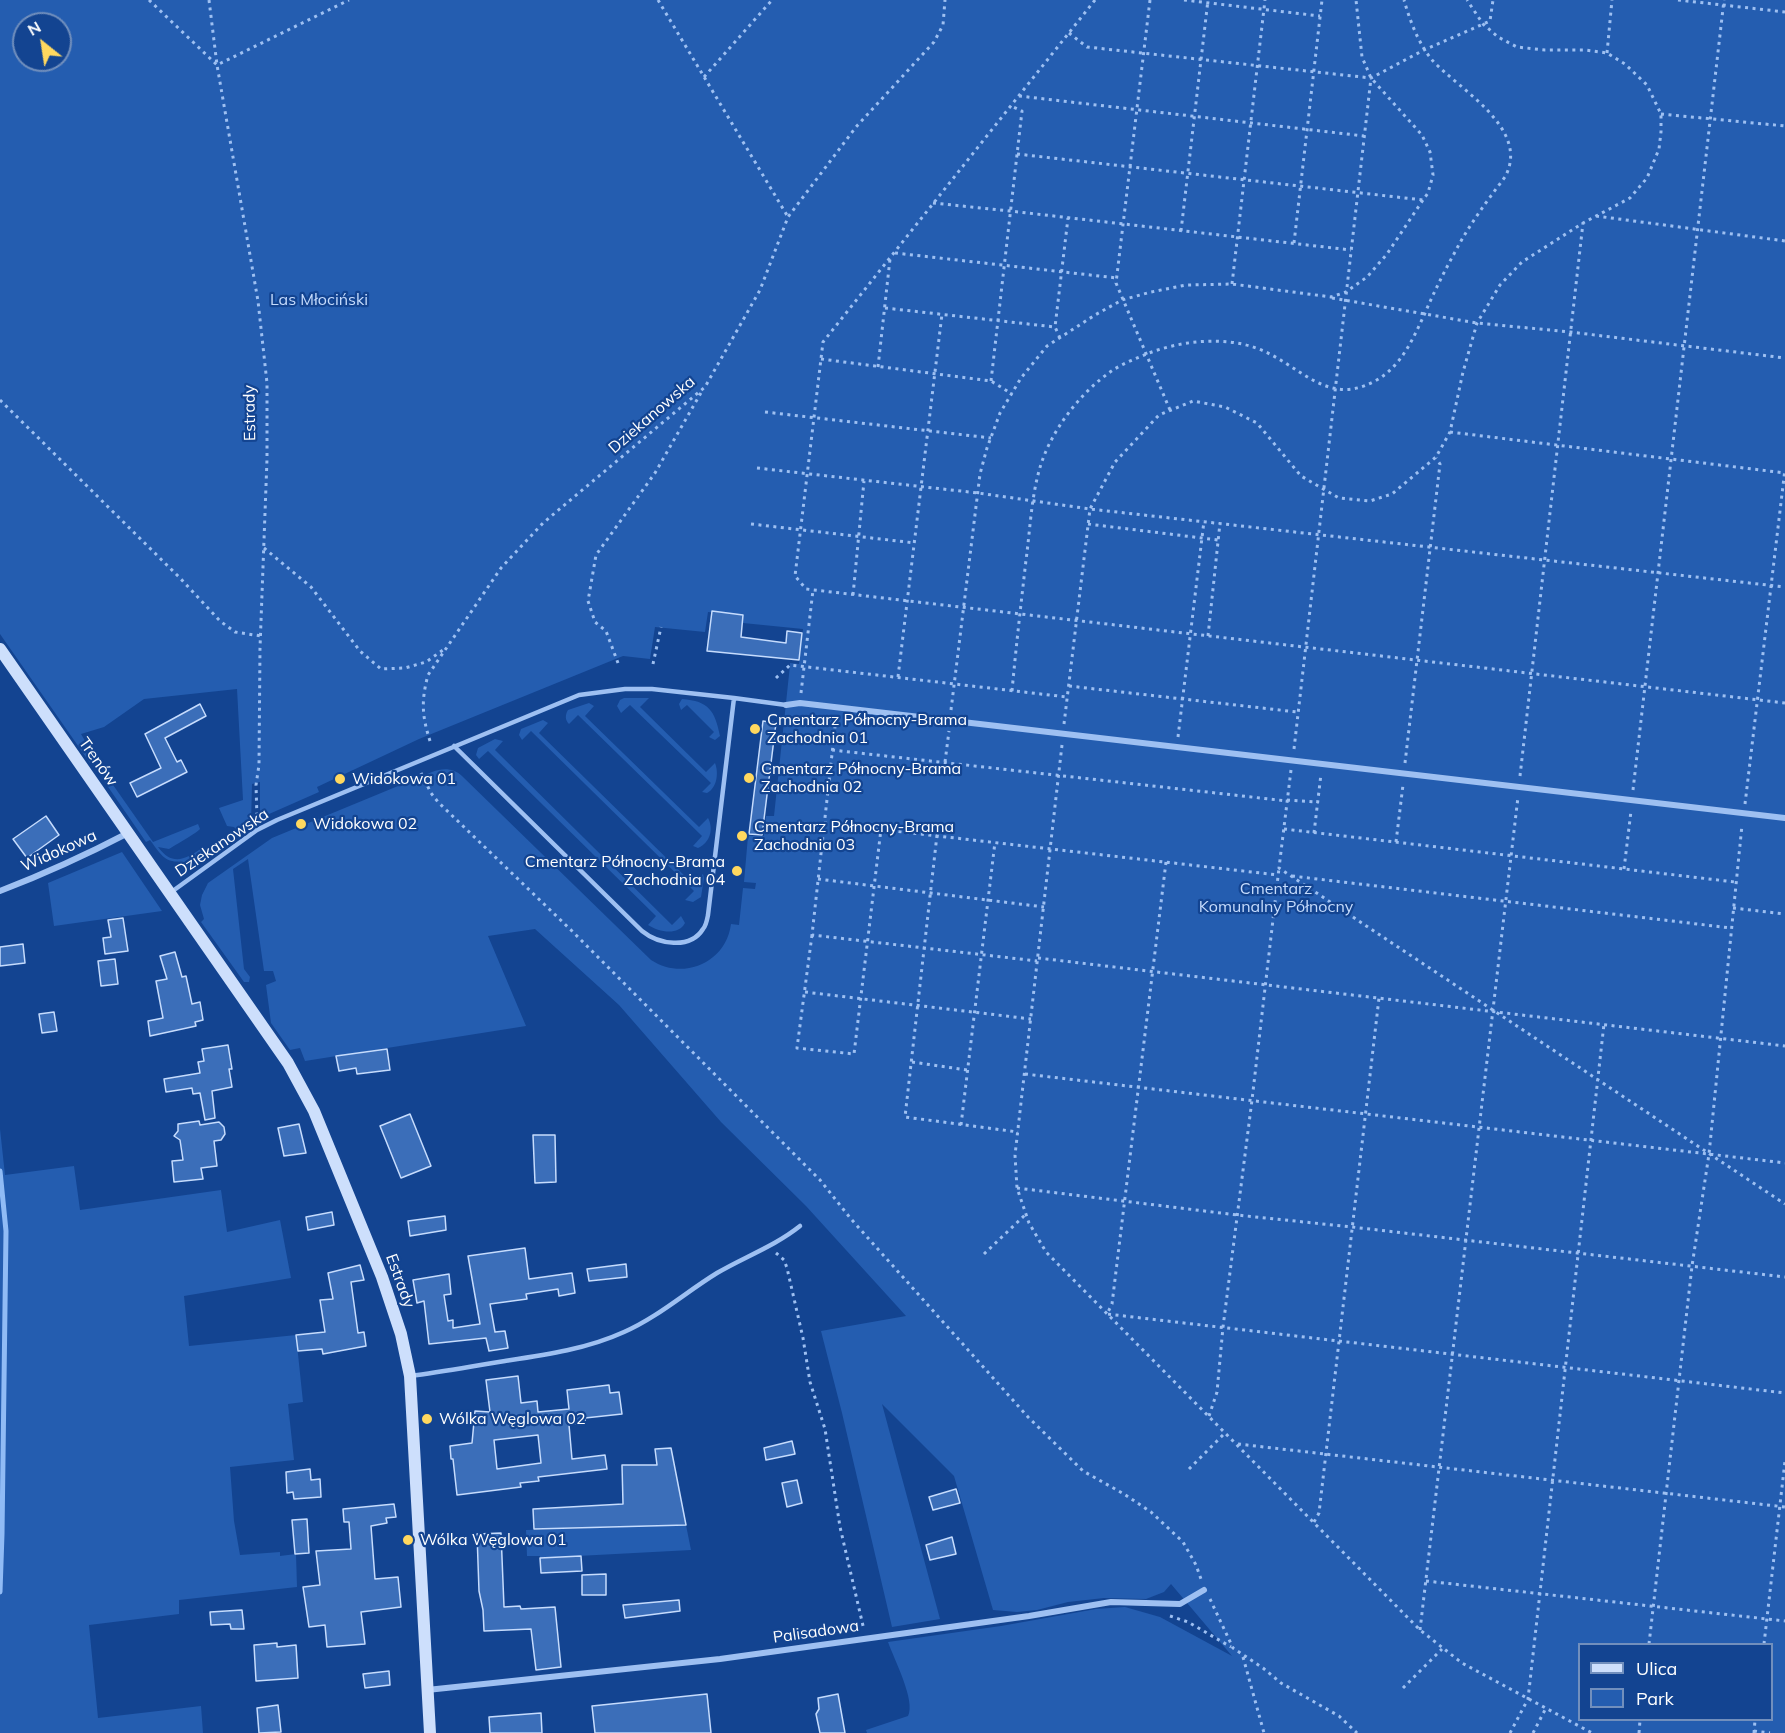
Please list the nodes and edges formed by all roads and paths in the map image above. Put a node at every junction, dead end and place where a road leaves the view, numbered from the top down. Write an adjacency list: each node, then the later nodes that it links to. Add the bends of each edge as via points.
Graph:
1 (149, 0): 30 (path)
2 (209, 0): 30 (path, Estrady)
3 (349, 0): 30 (path)
4 (658, 0): 33 (path)
5 (772, 0): 33 (path)
6 (945, 0): 55 (path, Dziekanowska, via 943,25 934,42 856,127)
7 (1095, 0): 25 (path)
8 (1150, 0): 28 (path)
9 (1184, 0): 19 (path)
10 (1265, 0): 21 (path)
11 (1322, 0): 23 (path)
12 (1356, 0): 34 (path, via 1362,57)
13 (1404, 0): 26 (path)
14 (1467, 0): 24 (path)
15 (1493, 0): 24 (path, via 1490,21)
16 (1612, 0): 27 (path)
17 (1678, 0): 20 (path)
18 (1724, 0): 20 (path)
19 (1208, 1): 21 (path); 29 (path)
20 (1724, 5): 22 (path); 40 (path)
21 (1264, 10): 23 (path); 31 (path)
22 (1785, 12)
23 (1320, 16): 32 (path)
24 (1483, 24): 26 (path); 27 (path, via 1517,47)
25 (1069, 33): 28 (path, via 1087,47); 35 (path)
26 (1424, 50): 34 (path); 77 (path, via 1496,120 1505,135 1511,159 1509,170 1470,225)
27 (1607, 53): 38 (path, via 1647,85)
28 (1143, 54): 29 (path); 37 (path)
29 (1201, 60): 31 (path); 39 (path)
30 (216, 65): 123 (path, Estrady, via 258,301 267,383)
31 (1257, 66): 32 (path); 41 (path)
32 (1313, 72): 34 (path); 43 (path)
33 (704, 77): 55 (path)
34 (1371, 78): 44 (path); 51 (path, via 1422,135 1430,152 1433,175)
35 (1019, 96): 36 (path); 37 (path)
36 (1011, 106): 45 (path, via 1022,111); 52 (path)
37 (1137, 109): 39 (path); 46 (path)
38 (1661, 114): 40 (path); 54 (path, via 1659,149 1647,178 1630,198)
39 (1194, 116): 41 (path); 47 (path)
40 (1711, 119): 42 (path); 60 (path)
41 (1250, 123): 43 (path); 48 (path)
42 (1785, 126)
43 (1307, 129): 44 (path); 49 (path)
44 (1364, 136): 50 (path)
45 (1017, 154): 46 (path); 53 (path)
46 (1130, 166): 47 (path); 58 (path)
47 (1187, 173): 48 (path); 59 (path)
48 (1244, 180): 49 (path); 61 (path)
49 (1300, 186): 50 (path); 63 (path)
50 (1357, 193): 51 (path); 64 (path)
51 (1423, 200): 71 (path, via 1387,254 1367,277)
52 (933, 203): 53 (path); 65 (path)
53 (1010, 210): 56 (path); 67 (path)
54 (1595, 216): 57 (path); 60 (path)
55 (788, 217): 90 (path, Dziekanowska, via 760,290)
56 (1068, 218): 58 (path); 68 (path)
57 (1583, 223): 79 (path, via 1522,262 1500,285); 81 (path)
58 (1123, 224): 59 (path); 69 (path)
59 (1181, 231): 61 (path)
60 (1698, 231): 62 (path); 83 (path)
61 (1237, 237): 63 (path); 70 (path)
62 (1785, 241)
63 (1294, 243): 64 (path)
64 (1351, 250): 71 (path)
65 (894, 253): 66 (path); 67 (path)
66 (890, 258): 75 (path); 85 (path, via 823,342)
67 (1004, 265): 68 (path); 78 (path)
68 (1061, 272): 69 (path); 80 (path)
69 (1117, 278): 73 (path)
70 (1232, 284): 72 (path); 73 (path, via 1186,285)
71 (1346, 292): 72 (path); 74 (path)
72 (1330, 297): 74 (path)
73 (1122, 300): 82 (path); 84 (path)
74 (1345, 300): 77 (path); 91 (path)
75 (885, 308): 76 (path); 87 (path)
76 (942, 314): 78 (path); 88 (path)
77 (1424, 314): 79 (path); 91 (path, via 1412,340 1386,374 1361,387)
78 (998, 320): 80 (path); 89 (path)
79 (1477, 323): 81 (path); 98 (path)
80 (1055, 327): 82 (path)
81 (1570, 332): 83 (path); 100 (path)
82 (1060, 338): 92 (path, via 1047,346)
83 (1685, 345): 86 (path); 102 (path)
84 (1147, 354): 91 (path, via 1195,342 1233,342 1273,355); 94 (path); 110 (path, via 1104,377 1059,425 1039,469)
85 (821, 358): 87 (path); 96 (path)
86 (1785, 358)
87 (878, 367): 88 (path)
88 (935, 375): 89 (path); 97 (path)
89 (991, 381): 92 (path)
90 (705, 387): 140 (path, Dziekanowska, via 543,523 501,568); 142 (path, via 655,473 596,555 588,601 595,622 606,631)
91 (1334, 390): 108 (path)
92 (1012, 394): 99 (path)
93 (0, 400): 136 (path, via 220,621 235,632)
94 (1170, 410): 108 (path, via 1193,401 1225,407 1257,423 1301,476); 111 (path, via 1159,415 1115,462)
95 (765, 412): 96 (path)
96 (814, 417): 97 (path); 105 (path)
97 (928, 431): 99 (path); 107 (path)
98 (1450, 432): 100 (path); 101 (path)
99 (991, 438): 109 (path)
100 (1557, 445): 102 (path); 124 (path)
101 (1436, 457): 108 (path, via 1392,494 1370,501 1339,498); 122 (path, via 1440,464)
102 (1671, 459): 104 (path); 125 (path)
103 (757, 468): 105 (path)
104 (1785, 472): 126 (path)
105 (807, 474): 106 (path); 116 (path)
106 (864, 481): 107 (path); 118 (path)
107 (921, 487): 109 (path); 121 (path)
108 (1323, 489): 117 (path)
109 (978, 493): 110 (path); 131 (path)
110 (1033, 501): 111 (path); 132 (path)
111 (1090, 509): 112 (path); 115 (path)
112 (1204, 521): 113 (path); 119 (path)
113 (1220, 523): 117 (path); 120 (path)
114 (751, 524): 116 (path)
115 (1088, 524): 119 (path); 133 (path)
116 (801, 530): 118 (path); 128 (path, via 795,576 806,590)
117 (1318, 534): 122 (path); 138 (path)
118 (858, 537): 121 (path); 129 (path)
119 (1202, 538): 120 (path); 135 (path)
120 (1218, 540): 137 (path)
121 (915, 543): 130 (path)
122 (1431, 547): 124 (path); 141 (path)
123 (264, 548): 136 (path, Estrady); 140 (path, via 311,586 360,651 381,669 426,662)
124 (1545, 559): 125 (path); 145 (path)
125 (1658, 572): 126 (path); 150 (path)
126 (1771, 586): 127 (path); 155 (path)
127 (1785, 587)
128 (813, 590): 129 (path); 144 (path)
129 (853, 595): 130 (path)
130 (908, 602): 131 (path); 146 (path)
131 (963, 607): 132 (path); 148 (path)
132 (1020, 614): 133 (path); 151 (path)
133 (1077, 620): 135 (path); 149 (path)
134 (661, 627): 143 (path)
135 (1191, 634): 137 (path); 154 (path)
136 (261, 636): 182 (path, Estrady)
137 (1208, 636): 138 (path)
138 (1304, 647): 141 (path); 160 (path)
139 (0, 648): 183 (main road, Trenów)
140 (444, 649): 163 (path, Dziekanowska, via 428,675 423,695 424,723)
141 (1418, 660): 145 (path); 171 (path)
142 (618, 663)
143 (653, 664)
144 (804, 666): 146 (path); 147 (path, via 790,665); 156 (path)
145 (1532, 674): 150 (path); 173 (path)
146 (898, 677): 148 (path)
147 (776, 678)
148 (954, 684): 151 (path); 161 (path)
149 (1069, 686): 153 (path); 154 (path)
150 (1645, 687): 155 (path); 175 (path)
151 (1012, 691): 153 (path)
152 (734, 698): 158 (lane, Dziekanowska); 164 (lane, Dziekanowska, via 652,689 591,692); 164 (lane, via 708,915 704,929 695,938 674,944 650,938 642,931)
153 (1067, 698): 162 (path)
154 (1183, 699): 160 (path); 165 (path)
155 (1757, 700): 157 (path); 177 (path)
156 (800, 703): 158 (street); 159 (street)
157 (1785, 703)
158 (786, 705)
159 (837, 708): 161 (street); 166 (path)
160 (1297, 712): 167 (path)
161 (950, 721): 162 (street); 168 (path)
162 (1063, 733): 165 (street); 172 (path)
163 (430, 741)
164 (454, 746): 182 (lane, Dziekanowska)
165 (1177, 746): 167 (street)
166 (832, 750): 168 (path); 179 (path)
167 (1292, 760): 169 (street); 174 (path)
168 (945, 762): 172 (path)
169 (1323, 764): 171 (street); 176 (path)
170 (422, 773): 273 (path, via 438,802 819,1180 1028,1417 1083,1471 1151,1512 1184,1542)
171 (1404, 773): 173 (street); 187 (path)
172 (1058, 774): 174 (path); 188 (path)
173 (1519, 788): 175 (street); 189 (path)
174 (1287, 800): 176 (path); 181 (path)
175 (1632, 800): 177 (street); 192 (path)
176 (1318, 802): 184 (path)
177 (1744, 813): 178 (street); 196 (path)
178 (1785, 818)
179 (824, 823): 180 (path); 195 (path)
180 (881, 829): 185 (path); 197 (path)
181 (1284, 829): 184 (path); 191 (path)
182 (257, 830): 199 (lane, Dziekanowska)
183 (128, 833): 198 (street, Widokowa); 199 (main road, Trenów)
184 (1314, 833): 187 (path)
185 (937, 836): 186 (path); 200 (path)
186 (995, 842): 188 (path); 201 (path)
187 (1396, 842): 189 (path)
188 (1050, 848): 190 (path); 203 (path)
189 (1511, 855): 192 (path); 202 (path)
190 (1166, 862): 193 (path); 212 (path)
191 (1279, 868): 193 (path); 194 (path)
192 (1624, 869): 196 (path)
193 (1278, 875): 213 (path)
194 (1290, 876): 202 (path); 218 (path)
195 (818, 879): 197 (path); 207 (path)
196 (1736, 882): 204 (path)
197 (874, 886): 200 (path); 208 (path)
198 (0, 891)
199 (170, 893): 255 (main road, Estrady, via 288,1063 314,1111 382,1277)
200 (931, 893): 201 (path); 209 (path)
201 (988, 900): 203 (path); 210 (path)
202 (1505, 901): 206 (path); 218 (path)
203 (1044, 907): 211 (path)
204 (1733, 908): 205 (path); 206 (path)
205 (1785, 914)
206 (1731, 928): 222 (path)
207 (812, 935): 208 (path); 214 (path)
208 (868, 942): 209 (path); 216 (path)
209 (925, 948): 210 (path); 217 (path)
210 (981, 955): 211 (path); 219 (path)
211 (1037, 960): 212 (path); 220 (path)
212 (1153, 971): 213 (path); 228 (path)
213 (1265, 984): 215 (path); 229 (path)
214 (805, 992): 216 (path); 216 (path, via 797,1048 854,1054)
215 (1379, 998): 218 (path); 230 (path)
216 (861, 999): 217 (path)
217 (918, 1006): 219 (path); 224 (path)
218 (1493, 1011): 221 (path); 227 (path); 232 (path)
219 (974, 1012): 220 (path); 225 (path)
220 (1031, 1019): 226 (path)
221 (1604, 1024): 222 (path); 227 (path)
222 (1720, 1038): 223 (path); 235 (path)
223 (1785, 1046)
224 (912, 1062): 225 (path); 231 (path, via 905,1118)
225 (967, 1070): 231 (path)
226 (1025, 1074): 228 (path); 233 (path)
227 (1598, 1080): 234 (path); 235 (path)
228 (1138, 1087): 229 (path); 238 (path)
229 (1252, 1100): 230 (path); 241 (path)
230 (1365, 1113): 232 (path); 243 (path)
231 (961, 1125): 233 (path)
232 (1479, 1127): 234 (path); 244 (path)
233 (1018, 1132): 237 (path)
234 (1591, 1140): 235 (path); 246 (path)
235 (1709, 1154): 236 (path); 239 (path); 248 (path)
236 (1785, 1163)
237 (1017, 1188): 238 (path); 240 (path)
238 (1125, 1200): 241 (path); 250 (path, via 1112,1304)
239 (1785, 1204)
240 (1026, 1214): 247 (path); 250 (path, via 1046,1252)
241 (1237, 1215): 243 (path); 251 (path)
242 (800, 1226): 245 (lane)
243 (1352, 1227): 244 (path); 252 (path)
244 (1465, 1240): 246 (path); 253 (path)
245 (767, 1247): 255 (lane, via 718,1273 650,1318 603,1340 560,1352); 280 (path, via 781,1256 787,1268 810,1383 825,1430 840,1527)
246 (1578, 1253): 248 (path); 254 (path)
247 (984, 1254)
248 (1692, 1266): 249 (path); 256 (path)
249 (1785, 1277)
250 (1107, 1314): 251 (path); 258 (path)
251 (1223, 1327): 252 (path); 258 (path, via 1217,1392)
252 (1339, 1341): 253 (path); 261 (path)
253 (1452, 1354): 254 (path); 263 (path)
254 (1566, 1367): 256 (path); 265 (path)
255 (410, 1376): 287 (main road, Estrady)
256 (1679, 1380): 257 (path); 266 (path)
257 (1785, 1393)
258 (1209, 1416): 259 (path)
259 (1225, 1433): 260 (path); 264 (path)
260 (1236, 1444): 261 (path); 269 (path)
261 (1326, 1454): 263 (path); 269 (path, via 1319,1513)
262 (1785, 1461): 267 (path)
263 (1439, 1467): 265 (path); 272 (path)
264 (1189, 1468)
265 (1553, 1480): 266 (path); 274 (path)
266 (1666, 1493): 267 (path); 275 (path)
267 (1780, 1507): 268 (path); 270 (path)
268 (1785, 1507)
269 (1314, 1522): 279 (path)
270 (1777, 1529): 271 (path); 277 (path)
271 (1785, 1530)
272 (1426, 1581): 274 (path); 279 (path)
273 (1204, 1590): 280 (street, Palisadowa, via 1180,1604 1111,1602); 283 (path)
274 (1540, 1594): 275 (path); 288 (path)
275 (1653, 1605): 277 (path); 281 (path)
276 (1167, 1615): 283 (path, via 1188,1622)
277 (1767, 1619): 278 (path); 282 (path)
278 (1785, 1621)
279 (1420, 1630): 284 (path)
280 (866, 1639): 287 (street, Palisadowa)
281 (1649, 1643)
282 (1764, 1643)
283 (1233, 1648): 285 (path)
284 (1442, 1649): 286 (path); 288 (path)
285 (1243, 1655): 292 (path); 293 (path, via 1281,1683 1339,1716)
286 (1403, 1688)
287 (427, 1690): 291 (main road, Estrady)
288 (1528, 1699): 289 (path); 294 (path)
289 (1545, 1708): 295 (path); 296 (path)
290 (1754, 1732): 297 (path)
291 (430, 1733)
292 (1264, 1733)
293 (1357, 1733)
294 (1510, 1733)
295 (1533, 1733)
296 (1592, 1733)
297 (1770, 1733)

